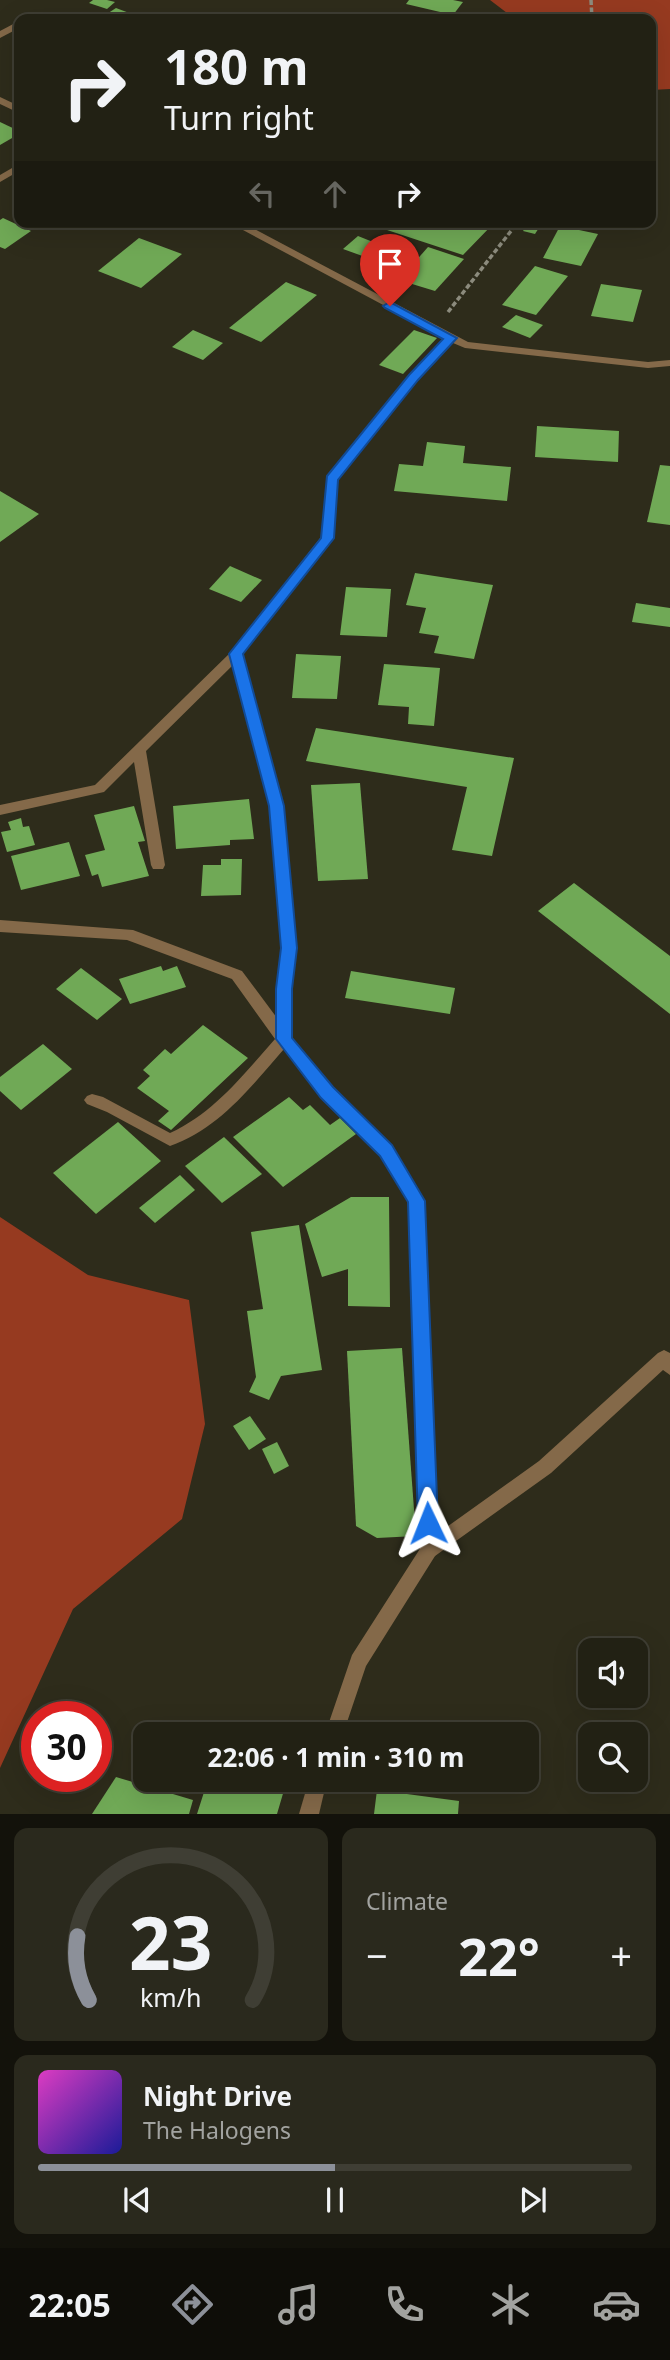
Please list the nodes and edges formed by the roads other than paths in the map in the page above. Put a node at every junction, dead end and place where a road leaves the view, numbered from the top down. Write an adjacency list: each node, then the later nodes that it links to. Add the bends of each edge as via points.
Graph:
1 (244, 228): 2 (street)
2 (451, 338): 3 (street, via 465,345 648,365); 4 (street, via 332,479 327,538)
3 (670, 363)
4 (236, 654): 5 (street); 9 (street, via 277,806 289,948)
5 (139, 750): 6 (street, via 99,789); 7 (street)
6 (0, 810)
7 (158, 865)
8 (0, 926): 9 (street, via 128,933 237,975)
9 (284, 1039): 10 (street, via 220,1107 187,1134 170,1140 112,1105); 12 (street, via 327,1093 386,1151 416,1201)
10 (92, 1100)
11 (668, 1359): 12 (street, via 545,1467)
12 (429, 1550): 13 (street, via 358,1661)
13 (338, 1722)
14 (315, 1792): 15 (street)
15 (309, 1814)

